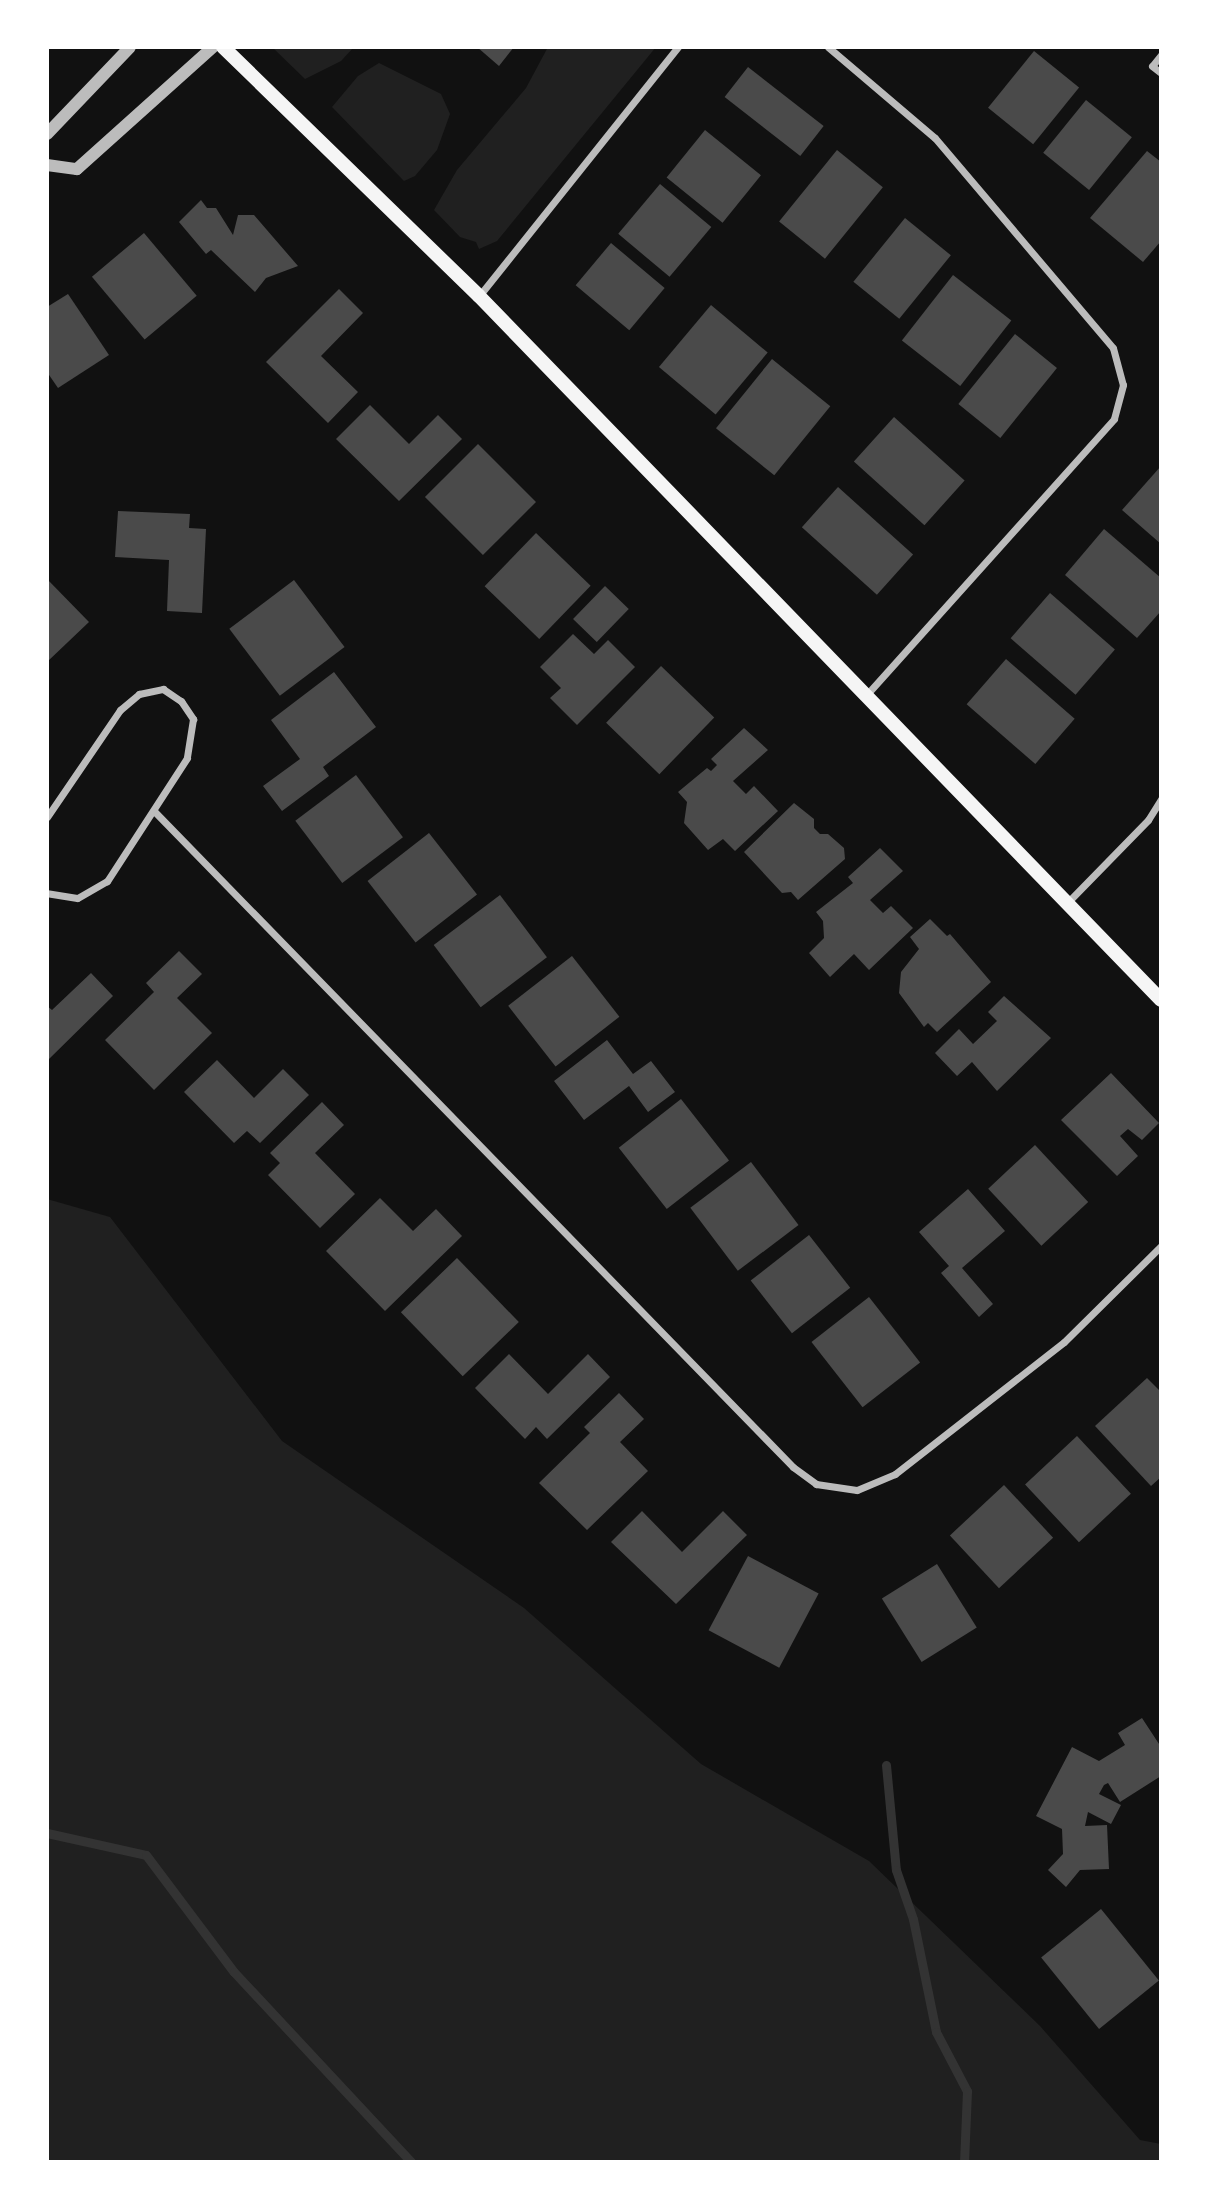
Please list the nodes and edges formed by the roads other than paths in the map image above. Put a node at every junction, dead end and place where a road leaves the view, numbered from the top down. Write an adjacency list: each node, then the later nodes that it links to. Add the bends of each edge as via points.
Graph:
1 (130, 47): 8 (street)
2 (214, 47): 9 (street, via 77,169)
3 (223, 47): 10 (main road)
4 (678, 47): 10 (street)
5 (828, 47): 11 (street, via 934,138 1113,348 1123,385 1114,419)
6 (1161, 55): 7 (street, via 1152,66)
7 (1161, 73)
8 (47, 134)
9 (47, 165)
10 (479, 296): 11 (main road)
11 (866, 696): 16 (main road)
12 (1161, 799): 16 (street, via 1148,820)
13 (154, 811): 14 (street, via 187,758 193,719 181,701 163,690 139,694 120,710); 15 (street, via 107,881 77,898); 18 (street, via 793,1467 816,1483 857,1490 895,1474 1064,1342)
14 (47, 817)
15 (47, 893)
16 (1067, 903): 17 (main road)
17 (1161, 1000)
18 (1161, 1246)

